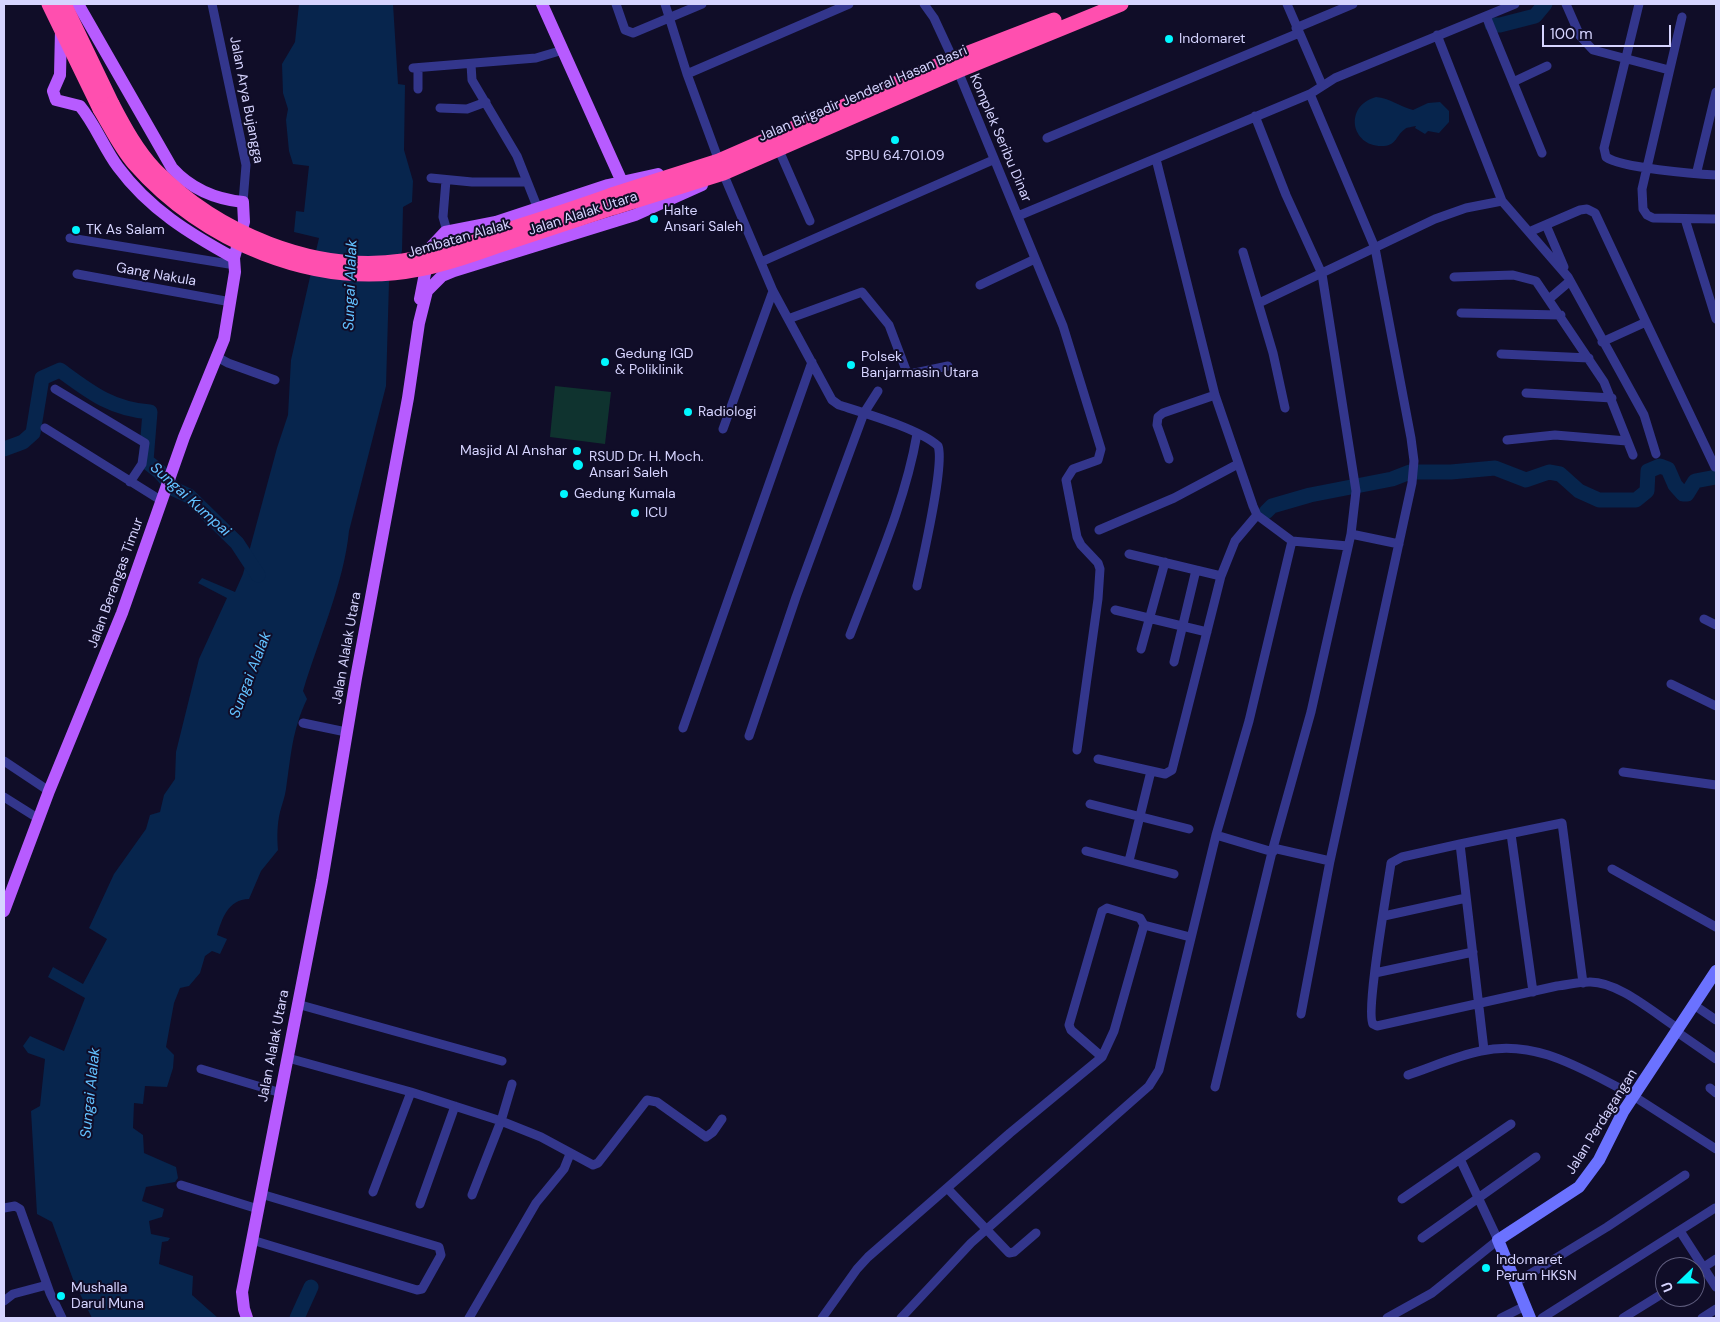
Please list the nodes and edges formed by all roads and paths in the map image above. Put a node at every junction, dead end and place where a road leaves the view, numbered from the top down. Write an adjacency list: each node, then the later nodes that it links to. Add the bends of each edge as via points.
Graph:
1 (49, 4): 23 (highway)
2 (64, 4): 40 (highway)
3 (78, 4): 58 (main road, via 172,168 202,192)
4 (212, 4): 58 (street, Jalan Arya Bujangga, via 246,165)
5 (542, 4): 27 (main road)
6 (616, 4): 22 (street, via 630,33)
7 (665, 4): 22 (street)
8 (702, 4): 22 (street)
9 (850, 4): 33 (street)
10 (924, 4): 21 (street)
11 (932, 4): 21 (street)
12 (1093, 4): 26 (highway, Jalan Brigadir Jenderal Hasan Basri)
13 (1120, 4): 26 (highway, Jalan Brigadir Jenderal Hasan Basri)
14 (1287, 4): 24 (street)
15 (1353, 4): 24 (street)
16 (1515, 4): 19 (street)
17 (1566, 4): 28 (street, via 1580,36 1590,48)
18 (1638, 4): 28 (street)
19 (1486, 16): 25 (street); 34 (street)
20 (1682, 17): 32 (street)
21 (934, 18): 30 (street, Komplek Seribu Dinar)
22 (671, 19): 33 (street)
23 (61, 30): 40 (highway); 71 (main road, via 60,75 53,91 56,100 80,106 115,163 147,200 174,223)
24 (1298, 30): 35 (street); 43 (street)
25 (1437, 35): 35 (street); 57 (street)
26 (1000, 47): 30 (highway, Jalan Brigadir Jenderal Hasan Basri)
27 (563, 50): 29 (street, via 536,58); 55 (main road)
28 (1626, 61): 32 (street); 48 (street, via 1605,154 1610,160)
29 (471, 64): 36 (street, via 416,68); 39 (street, via 472,80)
30 (955, 65): 44 (highway, Jalan Brigadir Jenderal Hasan Basri); 47 (street, Komplek Seribu Dinar); 49 (highway, Jalan Brigadir Jenderal Hasan Basri)
31 (1547, 66): 34 (street)
32 (1669, 70): 48 (street)
33 (687, 74): 49 (street)
34 (1513, 82): 45 (street)
35 (1322, 85): 38 (street)
36 (418, 89)
37 (1716, 92): 50 (street)
38 (1310, 94): 42 (street); 68 (street)
39 (486, 102): 41 (street, via 467,109); 54 (street, via 517,156)
40 (106, 106): 56 (highway, Jembatan Alalak, bridge, via 133,162 185,209 247,247 321,270 363,274 420,269)
41 (440, 108)
42 (1255, 116): 46 (street); 74 (street)
43 (1047, 138)
44 (778, 148): 49 (highway, Jalan Brigadir Jenderal Hasan Basri); 63 (street)
45 (1542, 153)
46 (1156, 159): 60 (street); 98 (street)
47 (993, 160): 60 (street, Komplek Seribu Dinar); 72 (street)
48 (1646, 167): 51 (street); 61 (street, via 1641,201 1647,216)
49 (718, 168): 55 (main road); 56 (highway, Jalan Brigadir Jenderal Hasan Basri); 72 (street); 77 (main road, Jalan Alalak Utara, via 686,193 635,215)
50 (1698, 171)
51 (1716, 175)
52 (432, 178): 53 (street)
53 (446, 180): 54 (street); 65 (street, via 443,199 444,222)
54 (527, 182): 59 (street)
55 (622, 182): 59 (main road)
56 (614, 201)
57 (1502, 201): 66 (street); 68 (street, via 1466,208 1435,219)
58 (243, 202): 71 (main road, Jalan Berangas Timur, via 244,222)
59 (538, 210): 65 (main road)
60 (1018, 216): 70 (street, Komplek Seribu Dinar)
61 (1685, 219): 62 (street); 86 (street)
62 (1716, 219)
63 (810, 221)
64 (1546, 224): 66 (street); 76 (street); 87 (street, via 1584,208 1595,213)
65 (448, 231): 77 (main road, via 430,248)
66 (1529, 232): 76 (street)
67 (70, 238): 71 (street)
68 (1375, 248): 74 (street); 118 (street, via 1414,461)
69 (1243, 252): 82 (street)
70 (1036, 259): 78 (street); 140 (street, Komplek Seribu Dinar, via 1063,326 1101,449 1098,460 1072,469 1066,480 1077,537 1100,569)
71 (235, 262): 81 (main road, Jalan Berangas Timur)
72 (761, 262): 79 (street)
73 (76, 274): 81 (street, Gang Nakula)
74 (1322, 274): 82 (street); 116 (street, via 1355,487)
75 (1454, 277): 80 (street, via 1525,277 1536,281)
76 (1569, 279): 80 (street); 88 (street)
77 (428, 280): 138 (main road, Jalan Alalak Utara)
78 (980, 285)
79 (772, 291): 85 (street); 103 (street)
80 (1549, 298): 84 (street)
81 (231, 302): 90 (main road, Jalan Berangas Timur)
82 (1259, 303): 100 (street)
83 (1461, 313): 84 (street)
84 (1561, 315): 91 (street)
85 (788, 319): 92 (street); 93 (street, via 862,292 890,325 910,374)
86 (1716, 320)
87 (1646, 322): 88 (street); 111 (street)
88 (1602, 342): 107 (street, via 1644,415)
89 (1501, 354): 91 (street)
90 (217, 357): 94 (street); 113 (main road, Jalan Berangas Timur)
91 (1589, 358): 99 (street)
92 (812, 362): 101 (street, via 832,400); 137 (street)
93 (948, 366)
94 (275, 380)
95 (55, 389): 112 (street, via 145,443 142,464)
96 (878, 391): 101 (street)
97 (1526, 393): 99 (street)
98 (1215, 395): 109 (street, via 1158,417 1157,425); 110 (street)
99 (1612, 398): 106 (street)
100 (1284, 408)
101 (864, 413): 104 (street); 139 (street, via 786,624)
102 (45, 428): 112 (street)
103 (723, 428)
104 (917, 434): 124 (street, via 931,440 940,452); 131 (street, via 896,511)
105 (1507, 440): 106 (street, via 1555,435)
106 (1627, 442): 108 (street)
107 (1656, 454)
108 (1633, 455)
109 (1169, 459)
110 (1238, 464): 114 (street); 115 (street, via 1174,498)
111 (1715, 467)
112 (130, 482): 113 (street)
113 (162, 501): 146 (main road, Jalan Berangas Timur, via 122,613)
114 (1258, 516): 117 (street); 123 (street, via 1232,546)
115 (1099, 530)
116 (1351, 534): 118 (street); 119 (street)
117 (1292, 540): 119 (street); 153 (street, via 1249,721)
118 (1399, 544): 158 (street)
119 (1348, 546): 155 (street, via 1311,712)
120 (1129, 554): 121 (street)
121 (1165, 562): 122 (street); 126 (street)
122 (1196, 570): 123 (street); 129 (street)
123 (1221, 576): 130 (street)
124 (917, 586)
125 (1115, 610): 126 (street)
126 (1150, 618): 129 (street); 132 (street)
127 (1704, 620): 128 (street)
128 (1716, 625)
129 (1183, 626): 130 (street); 133 (street)
130 (1208, 632): 143 (street, via 1173,768 1165,774)
131 (850, 635)
132 (1142, 649)
133 (1174, 662)
134 (1671, 684): 135 (street)
135 (1716, 706)
136 (303, 722): 138 (street)
137 (683, 728)
138 (346, 732): 173 (main road, Jalan Alalak Utara, via 322,881)
139 (749, 736)
140 (1077, 750)
141 (1098, 759): 143 (street)
142 (4, 761): 146 (street)
143 (1151, 771): 149 (street)
144 (1623, 772): 145 (street)
145 (1716, 786)
146 (49, 791): 150 (main road, Jalan Berangas Timur)
147 (4, 797): 150 (street)
148 (1090, 804): 149 (street)
149 (1140, 816): 151 (street); 157 (street)
150 (39, 819): 162 (main road, Jalan Berangas Timur)
151 (1188, 829)
152 (1511, 834): 154 (street); 170 (street, via 1558,822 1563,824); 171 (street)
153 (1216, 835): 155 (street); 166 (street)
154 (1460, 844): 161 (street); 163 (street, via 1392,862)
155 (1273, 850): 158 (street); 186 (street)
156 (1086, 851): 157 (street)
157 (1129, 861): 160 (street)
158 (1330, 861): 175 (street)
159 (1612, 869): 165 (street)
160 (1174, 874)
161 (1466, 898): 163 (street); 167 (street)
162 (4, 911)
163 (1384, 916): 169 (street)
164 (1144, 925): 166 (street); 179 (street, via 1114,1031); 179 (street, via 1140,918 1106,908 1102,910 1069,1025)
165 (1716, 927)
166 (1190, 937): 210 (street, via 1159,1070 1149,1086)
167 (1473, 952): 169 (street); 172 (street)
168 (1716, 971): 174 (street, Jalan Perdagangan)
169 (1375, 973): 172 (street, via 1370,1021 1377,1026)
170 (1583, 982): 171 (street); 177 (street, via 1616,988)
171 (1533, 992): 172 (street)
172 (1478, 1002): 178 (street)
173 (297, 1004): 180 (main road, Jalan Alalak Utara); 182 (street)
174 (1694, 1005): 176 (street); 177 (street, Jalan Perdagangan)
175 (1301, 1014)
176 (1716, 1020)
177 (1678, 1031): 181 (street); 189 (street, Jalan Perdagangan)
178 (1484, 1050): 184 (street); 189 (street, via 1514,1048 1551,1054)
179 (1102, 1057): 200 (street)
180 (288, 1058): 187 (street); 188 (main road, Jalan Alalak Utara)
181 (1716, 1059)
182 (502, 1061)
183 (201, 1069): 188 (street)
184 (1408, 1075)
185 (512, 1084): 192 (street)
186 (1215, 1087)
187 (411, 1092): 190 (street); 201 (street)
188 (281, 1093): 202 (main road, Jalan Alalak Utara)
189 (1635, 1096): 194 (street); 215 (street, Jalan Perdagangan, via 1579,1187)
190 (455, 1106): 192 (street); 206 (street)
191 (722, 1120): 195 (street, via 706,1136 657,1102 647,1100 598,1163 590,1164)
192 (501, 1121): 195 (street, via 541,1137); 203 (street)
193 (1511, 1124): 197 (street)
194 (1716, 1148)
195 (570, 1154): 229 (street, via 564,1169 536,1203)
196 (1536, 1157): 204 (street)
197 (1460, 1159): 204 (street); 205 (street)
198 (1685, 1175): 220 (street)
199 (181, 1185): 209 (street)
200 (947, 1188): 210 (street); 230 (street, via 857,1268)
201 (373, 1192)
202 (261, 1194): 209 (main road, Jalan Alalak Utara); 214 (street, via 439,1247 441,1255 427,1284 417,1290)
203 (472, 1195)
204 (1478, 1198): 213 (street); 215 (street)
205 (1402, 1199)
206 (420, 1204)
207 (4, 1208): 221 (street, via 15,1206 20,1209)
208 (1715, 1208): 211 (street)
209 (258, 1209): 214 (main road, Jalan Alalak Utara)
210 (985, 1230): 212 (street, via 1011,1253); 231 (street)
211 (1680, 1231): 216 (street); 235 (street)
212 (1036, 1233)
213 (1422, 1238)
214 (252, 1240): 228 (main road, Jalan Alalak Utara, via 242,1292)
215 (1498, 1240): 220 (street); 232 (street, via 1432,1293)
216 (1697, 1257)
217 (1716, 1259): 218 (street)
218 (1705, 1266)
219 (1705, 1269): 222 (street)
220 (1516, 1283): 225 (street)
221 (47, 1285): 224 (street, via 13,1294); 227 (street)
222 (1716, 1287)
223 (1655, 1298): 236 (street)
224 (4, 1300)
225 (1525, 1306): 233 (street); 234 (street)
226 (1716, 1309): 237 (street)
227 (62, 1318)
228 (248, 1318)
229 (469, 1318)
230 (822, 1318)
231 (901, 1318)
232 (1387, 1318)
233 (1501, 1318)
234 (1530, 1318)
235 (1542, 1318)
236 (1624, 1318)
237 (1702, 1318)

